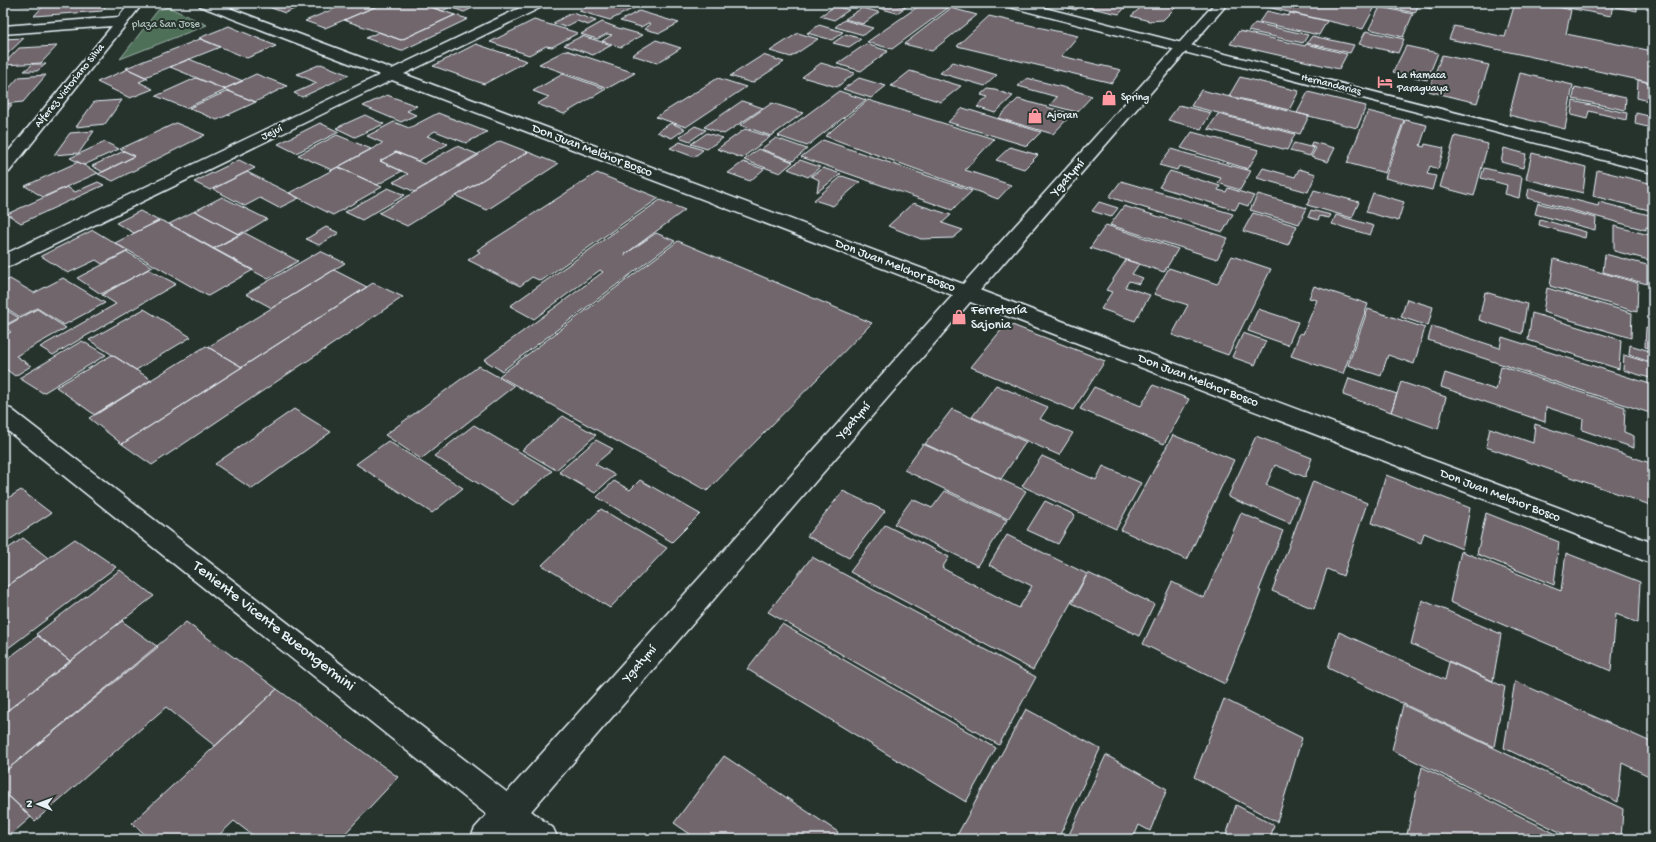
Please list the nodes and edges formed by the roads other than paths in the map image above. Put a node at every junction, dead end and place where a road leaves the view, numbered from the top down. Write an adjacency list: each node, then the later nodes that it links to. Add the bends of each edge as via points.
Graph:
1 (137, 3): 6 (street, Alferez Victoriano Silva)
2 (204, 3): 9 (street, Don Juan Melchor Bosco)
3 (540, 3): 9 (street, Jejuí)
4 (1010, 3): 8 (street, Hernandarias)
5 (1222, 3): 8 (street, Ygatymí)
6 (123, 21): 7 (street); 11 (street, Alferez Victoriano Silva)
7 (3, 30)
8 (1184, 47): 10 (street, Hernandarias); 13 (street, Ygatymí)
9 (392, 74): 12 (street, Jejuí); 13 (street, Don Juan Melchor Bosco)
10 (1653, 168)
11 (3, 169)
12 (3, 262)
13 (966, 293): 15 (street, Don Juan Melchor Bosco); 16 (street, Ygatymí)
14 (3, 415): 16 (street, Teniente Vicente Bueongermini)
15 (1653, 554)
16 (509, 813): 17 (street, Ygatymí); 18 (street, Teniente Vicente Bueongermini)
17 (486, 839)
18 (542, 839)

